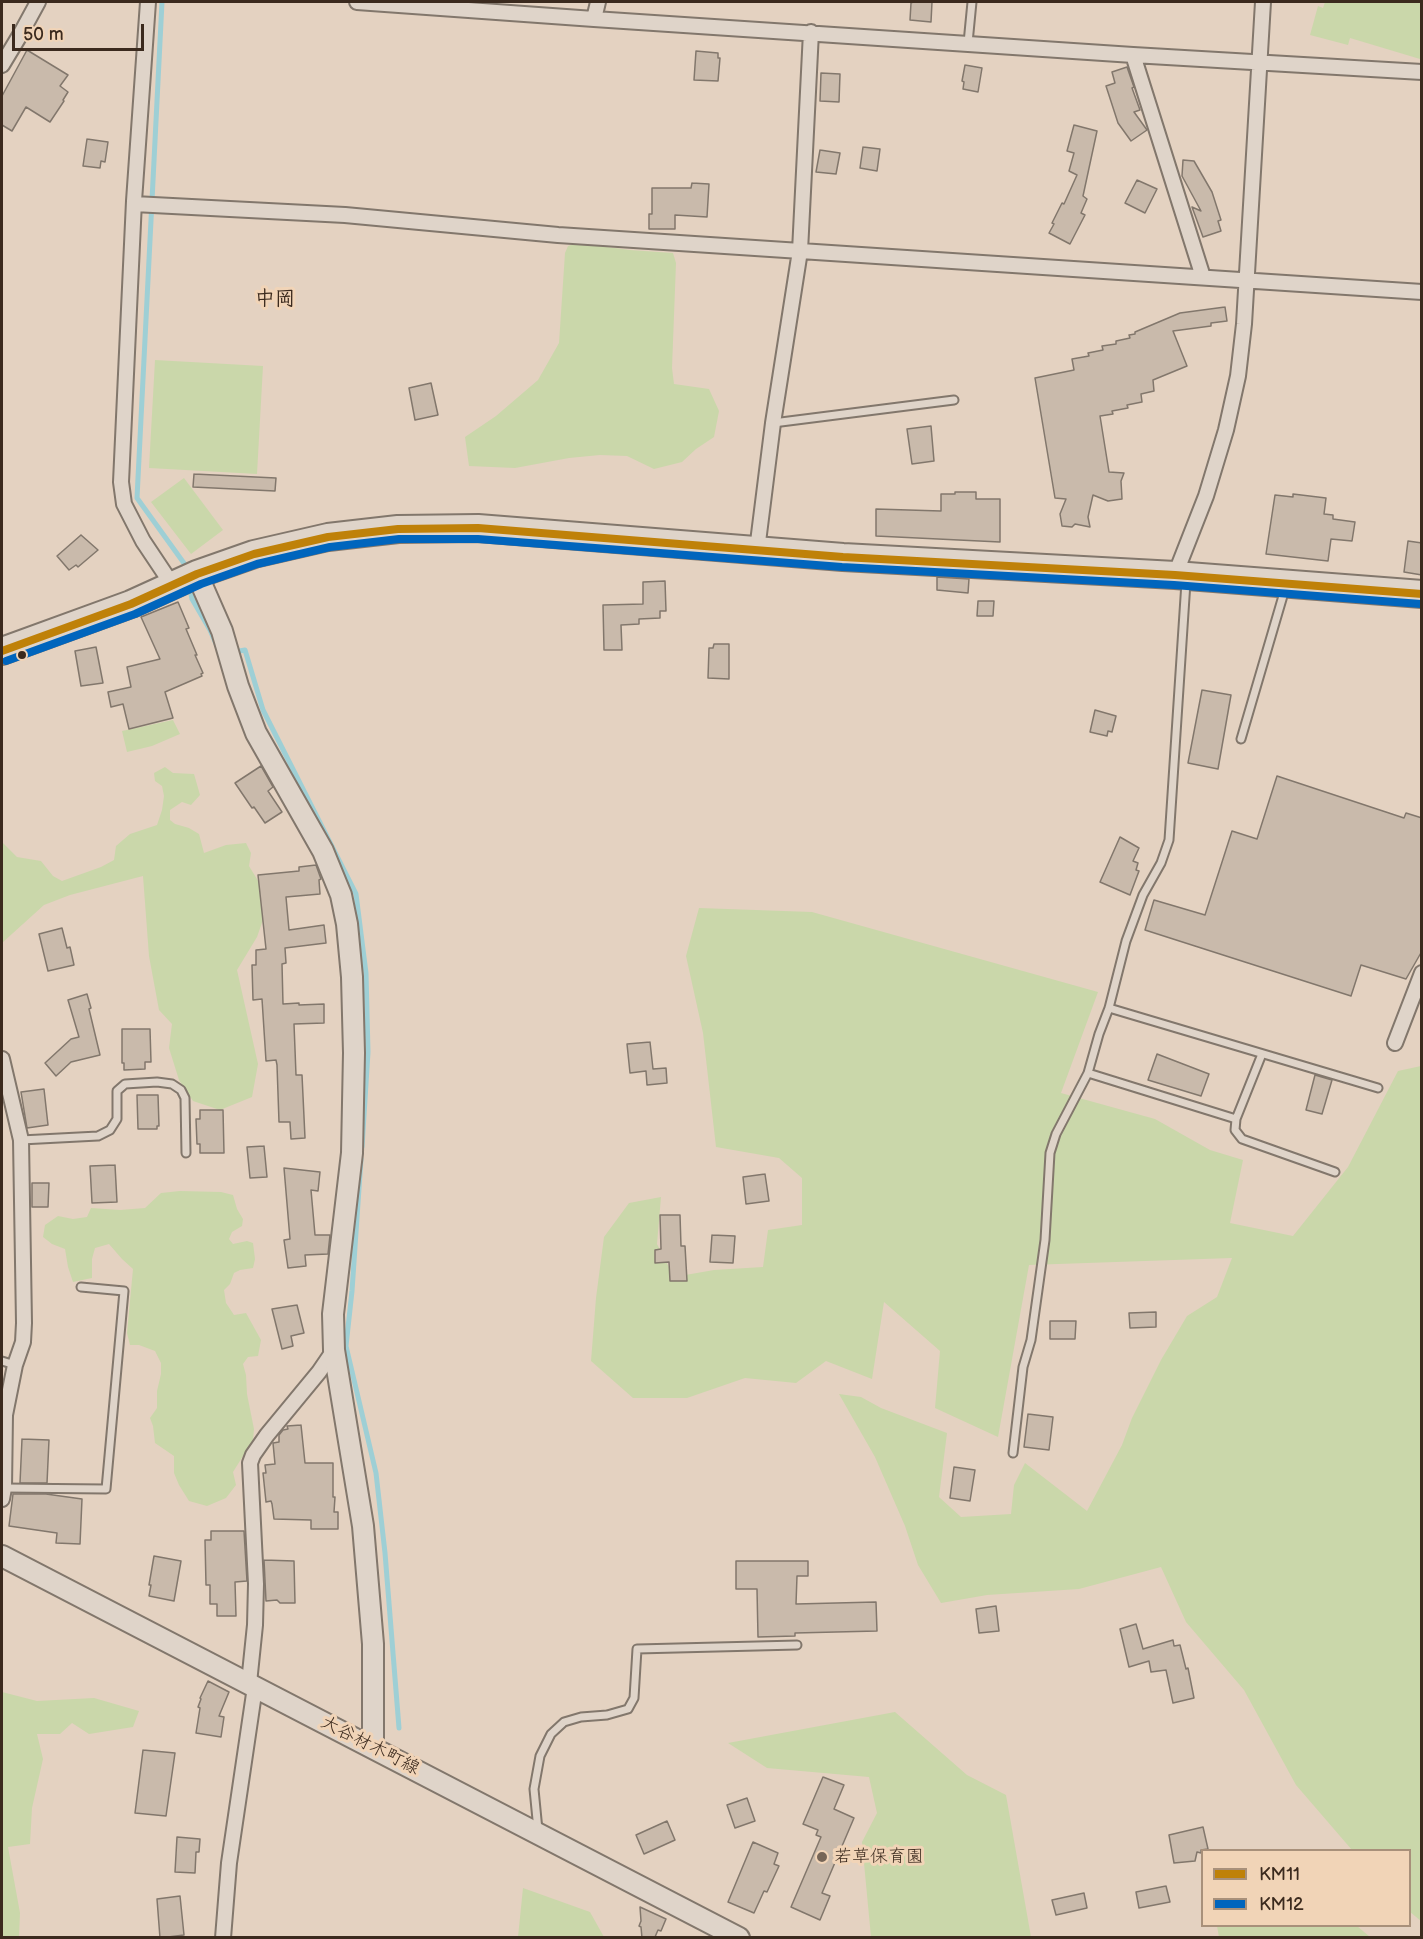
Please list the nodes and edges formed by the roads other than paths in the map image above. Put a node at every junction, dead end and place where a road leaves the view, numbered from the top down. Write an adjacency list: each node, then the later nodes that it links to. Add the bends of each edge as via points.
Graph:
1 (38, 2): 12 (street)
2 (148, 2): 14 (street)
3 (357, 2): 7 (street)
4 (598, 2): 7 (street)
5 (972, 2): 9 (lane)
6 (1263, 2): 11 (street)
7 (594, 19): 8 (street)
8 (811, 33): 9 (street); 15 (street)
9 (968, 43): 10 (street)
10 (1133, 55): 11 (street); 16 (street)
11 (1259, 63): 13 (street); 17 (street)
12 (2, 65)
13 (1422, 72)
14 (134, 204): 15 (street, via 345,215 558,236); 25 (street, via 121,482 124,504)
15 (800, 251): 16 (street); 20 (street)
16 (1203, 277): 17 (street)
17 (1246, 281): 18 (street); 23 (street, via 1238,376 1206,496 1184,548)
18 (1422, 292)
19 (954, 400): 20 (lane)
20 (773, 423): 21 (street)
21 (757, 550): 22 (highway, via 478,528 398,529 313,540); 23 (highway)
22 (197, 574): 25 (highway); 41 (street, via 222,631 256,733 323,851 341,894 347,924 354,1053 352,1153 333,1314)
23 (1181, 576): 24 (highway); 30 (lane, via 1169,840 1126,941)
24 (1287, 583): 26 (highway); 28 (lane)
25 (173, 586): 27 (highway)
26 (1422, 594)
27 (2, 651)
28 (1241, 739)
29 (1422, 973): 31 (street)
30 (1109, 1008): 32 (lane); 34 (lane)
31 (1395, 1043)
32 (1262, 1054): 35 (lane); 36 (lane)
33 (2, 1059): 37 (street)
34 (1088, 1073): 36 (lane); 44 (lane, via 1050,1153 1045,1240)
35 (1378, 1088)
36 (1236, 1119): 39 (lane, via 1235,1130 1242,1139)
37 (21, 1140): 38 (lane, via 98,1137 110,1130 117,1119 117,1091 125,1084 157,1082 181,1090); 43 (street, via 24,1323)
38 (186, 1154)
39 (1335, 1172)
40 (81, 1287): 45 (lane, via 124,1291 106,1488)
41 (334, 1350): 48 (street, via 267,1435 250,1463 256,1584); 49 (street, via 363,1526 372,1644)
42 (2, 1361): 43 (lane)
43 (15, 1365): 45 (street, via 5,1415)
44 (1013, 1453)
45 (3, 1494)
46 (2, 1556): 48 (street, 大谷材木町線)
47 (797, 1645): 50 (lane, via 637,1648 634,1698 628,1709 564,1722 551,1734 540,1756 534,1789)
48 (252, 1685): 49 (street, 大谷材木町線); 51 (street)
49 (373, 1748): 50 (street, 大谷材木町線)
50 (538, 1832): 52 (street, 大谷材木町線)
51 (223, 1938)
52 (739, 1938)

